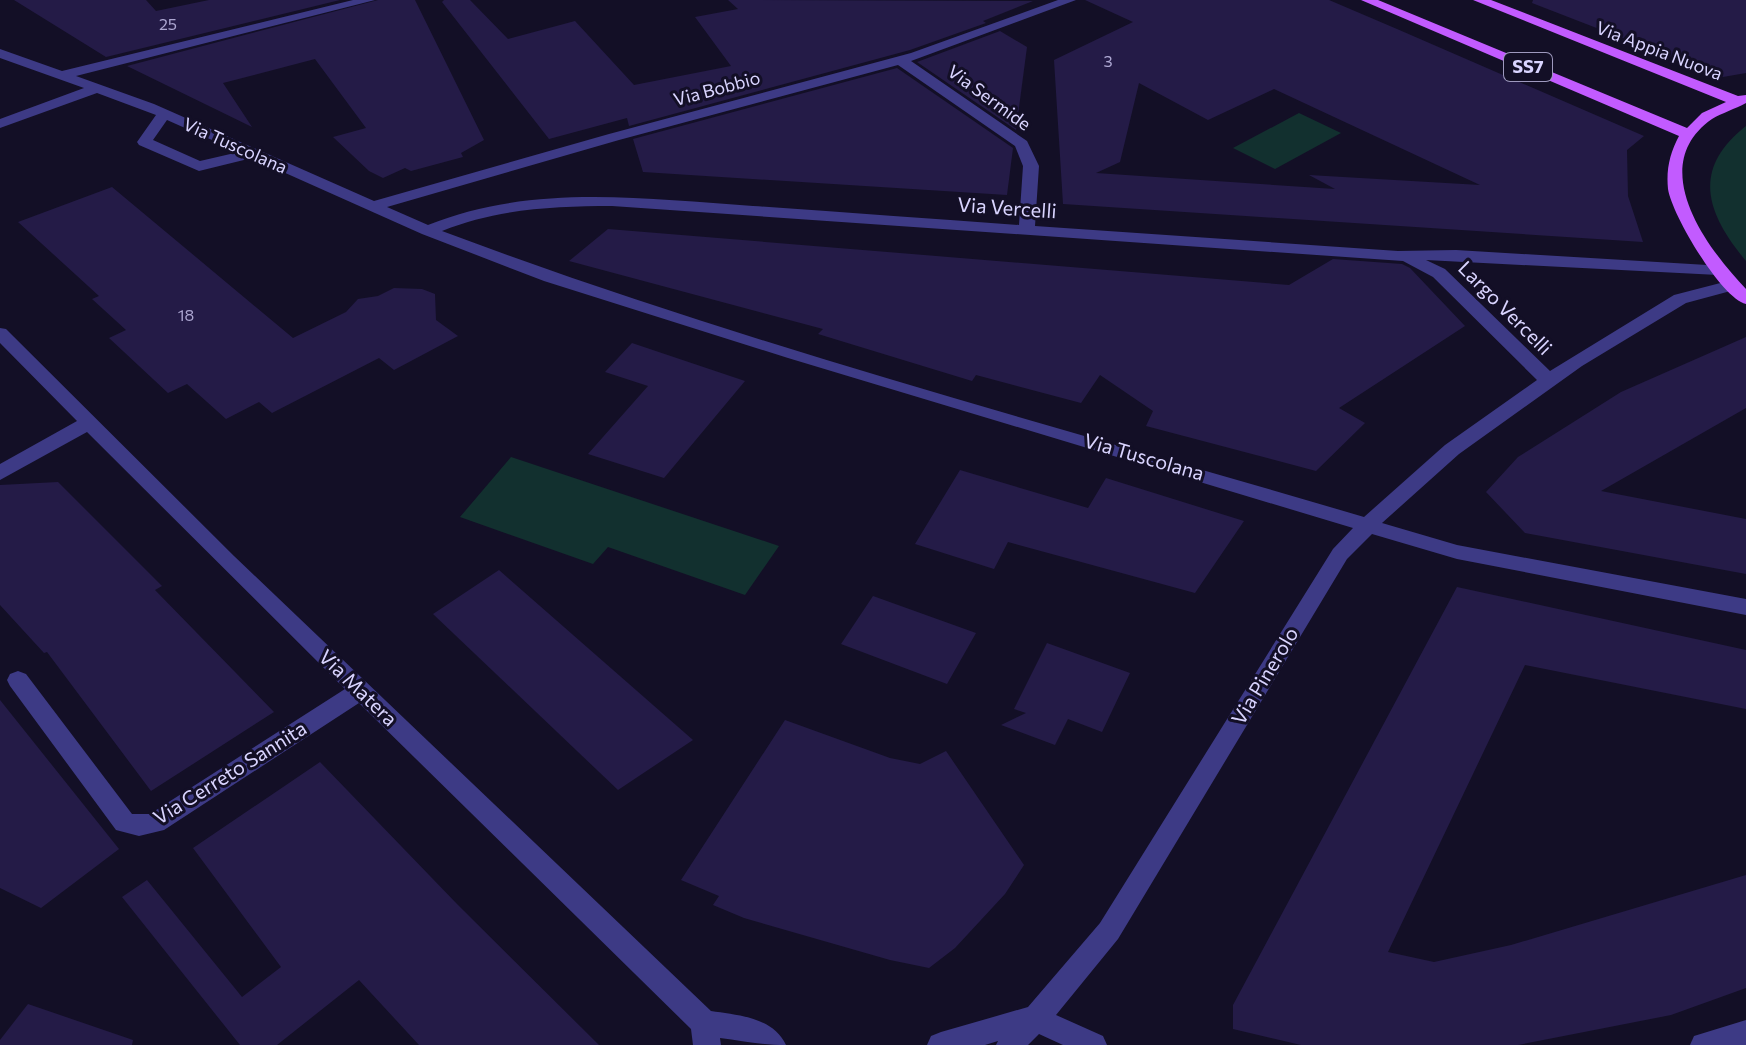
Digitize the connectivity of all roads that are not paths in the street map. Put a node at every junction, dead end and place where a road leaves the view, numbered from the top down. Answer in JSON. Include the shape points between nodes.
{"nodes":[{"id":1,"x":369,"y":0,"type":"edge"},
{"id":2,"x":1070,"y":0,"type":"edge"},
{"id":3,"x":1367,"y":0,"type":"edge"},
{"id":4,"x":1479,"y":0,"type":"edge"},
{"id":5,"x":0,"y":53,"type":"edge"},
{"id":6,"x":900,"y":60,"type":"junction"},
{"id":7,"x":19,"y":61,"type":"junction"},
{"id":8,"x":0,"y":68,"type":"edge"},
{"id":9,"x":59,"y":76,"type":"junction"},
{"id":10,"x":97,"y":88,"type":"junction"},
{"id":11,"x":1741,"y":100,"type":"edge"},
{"id":12,"x":164,"y":114,"type":"junction"},
{"id":13,"x":0,"y":124,"type":"edge"},
{"id":14,"x":1688,"y":134,"type":"junction"},
{"id":15,"x":251,"y":154,"type":"junction"},
{"id":16,"x":371,"y":207,"type":"junction"},
{"id":17,"x":428,"y":231,"type":"junction"},
{"id":18,"x":1027,"y":231,"type":"junction"},
{"id":19,"x":1398,"y":256,"type":"junction"},
{"id":20,"x":1718,"y":270,"type":"junction"},
{"id":21,"x":1732,"y":285,"type":"junction"},
{"id":22,"x":1746,"y":299,"type":"edge"},
{"id":23,"x":0,"y":333,"type":"edge"},
{"id":24,"x":1549,"y":381,"type":"junction"},
{"id":25,"x":88,"y":423,"type":"junction"},
{"id":26,"x":0,"y":473,"type":"edge"},
{"id":27,"x":1367,"y":524,"type":"junction"},
{"id":28,"x":1746,"y":607,"type":"edge"},
{"id":29,"x":18,"y":680,"type":"dead end"},
{"id":30,"x":361,"y":690,"type":"junction"},
{"id":31,"x":1033,"y":1018,"type":"junction"},
{"id":32,"x":1746,"y":1033,"type":"edge"},
{"id":33,"x":706,"y":1034,"type":"edge"},
{"id":34,"x":772,"y":1045,"type":"edge"},
{"id":35,"x":941,"y":1045,"type":"edge"},
{"id":36,"x":1010,"y":1045,"type":"edge"},
{"id":37,"x":1093,"y":1045,"type":"edge"},
{"id":38,"x":1704,"y":1045,"type":"edge"}],
"edges":[{"from":1,"to":9,"type":"street"},
{"from":2,"to":6,"type":"street","name":"Via Bobbio"},
{"from":3,"to":14,"type":"main road","number":"SS7"},
{"from":4,"to":11,"type":"main road","name":"Via Appia Nuova","number":"SS7"},
{"from":5,"to":7,"type":"street"},
{"from":6,"to":16,"type":"street","name":"Via Bobbio"},
{"from":6,"to":18,"type":"street","name":"Via Sermide","via":[[1022,144],[1031,166]]},
{"from":7,"to":8,"type":"street"},
{"from":7,"to":9,"type":"street","name":"Via Tuscolana"},
{"from":9,"to":10,"type":"street","name":"Via Tuscolana"},
{"from":10,"to":12,"type":"street","name":"Via Tuscolana"},
{"from":10,"to":13,"type":"street"},
{"from":11,"to":14,"type":"main road","via":[[1713,112]]},
{"from":12,"to":15,"type":"street","name":"Via Tuscolana"},
{"from":12,"to":15,"type":"street","via":[[144,142],[199,166]]},
{"from":14,"to":20,"type":"main road","via":[[1673,161],[1673,187],[1688,225]]},
{"from":15,"to":16,"type":"street","name":"Via Tuscolana"},
{"from":16,"to":17,"type":"street","name":"Via Tuscolana"},
{"from":17,"to":18,"type":"street","name":"Via Vercelli","via":[[516,207],[612,201]]},
{"from":17,"to":27,"type":"street","name":"Via Tuscolana","via":[[550,277],[794,354]]},
{"from":18,"to":19,"type":"street","name":"Via Vercelli"},
{"from":19,"to":20,"type":"street","name":"Largo Vercelli"},
{"from":19,"to":24,"type":"street","name":"Largo Vercelli","via":[[1434,269]]},
{"from":20,"to":21,"type":"main road"},
{"from":21,"to":22,"type":"main road"},
{"from":21,"to":24,"type":"street","name":"Largo Vercelli","via":[[1672,303]]},
{"from":23,"to":25,"type":"street","name":"Via Matera"},
{"from":24,"to":27,"type":"street","name":"Via Pinerolo","via":[[1464,438]]},
{"from":25,"to":26,"type":"street"},
{"from":25,"to":30,"type":"street","name":"Via Matera"},
{"from":27,"to":28,"type":"street","name":"Via Tuscolana","via":[[1479,558]]},
{"from":27,"to":31,"type":"street","name":"Via Pinerolo","via":[[1340,554],[1109,931]]},
{"from":29,"to":30,"type":"street","name":"Via Cerreto Sannita","via":[[125,823],[139,826],[155,823]]},
{"from":30,"to":33,"type":"street","name":"Via Matera"},
{"from":31,"to":35,"type":"street"},
{"from":31,"to":36,"type":"street","name":"Via Pinerolo"},
{"from":31,"to":37,"type":"street"},
{"from":32,"to":38,"type":"street"},
{"from":33,"to":34,"type":"street","via":[[748,1029]]}]}
